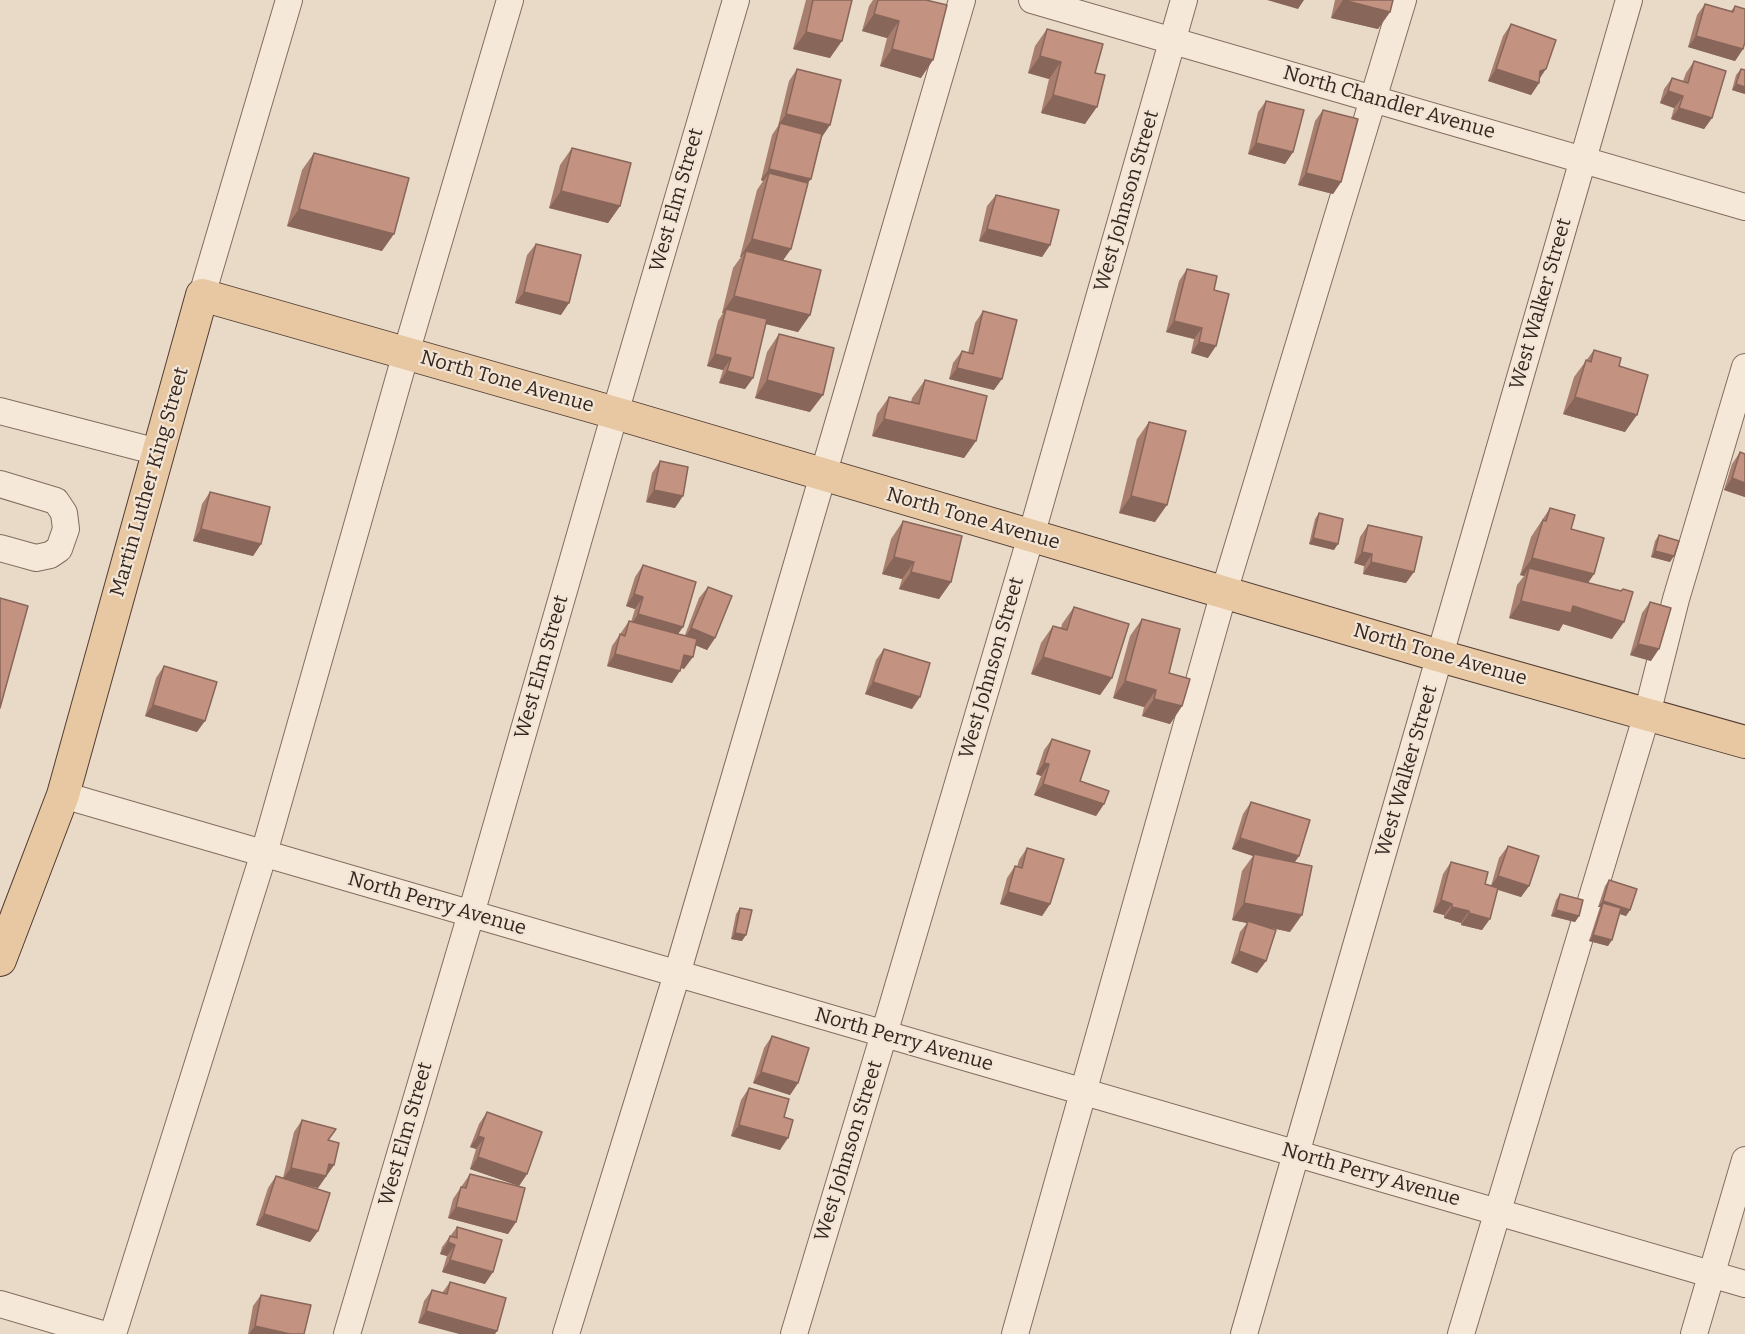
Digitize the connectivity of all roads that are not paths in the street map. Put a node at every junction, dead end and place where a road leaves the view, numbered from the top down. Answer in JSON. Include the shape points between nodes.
{"nodes":[{"id":1,"x":289,"y":0,"type":"edge"},
{"id":2,"x":510,"y":0,"type":"edge"},
{"id":3,"x":736,"y":0,"type":"edge"},
{"id":4,"x":962,"y":0,"type":"edge"},
{"id":5,"x":1032,"y":0,"type":"edge"},
{"id":6,"x":1184,"y":0,"type":"edge"},
{"id":7,"x":1403,"y":0,"type":"edge"},
{"id":8,"x":1629,"y":0,"type":"edge"},
{"id":9,"x":1173,"y":41,"type":"junction"},
{"id":10,"x":1374,"y":99,"type":"junction"},
{"id":11,"x":1582,"y":159,"type":"junction"},
{"id":12,"x":1745,"y":207,"type":"edge"},
{"id":13,"x":202,"y":295,"type":"junction"},
{"id":14,"x":406,"y":353,"type":"junction"},
{"id":15,"x":1745,"y":367,"type":"edge"},
{"id":16,"x":0,"y":411,"type":"edge"},
{"id":17,"x":615,"y":413,"type":"junction"},
{"id":18,"x":158,"y":452,"type":"junction"},
{"id":19,"x":822,"y":474,"type":"junction"},
{"id":20,"x":0,"y":484,"type":"edge"},
{"id":21,"x":1031,"y":536,"type":"junction"},
{"id":22,"x":0,"y":548,"type":"edge"},
{"id":23,"x":1224,"y":592,"type":"junction"},
{"id":24,"x":1440,"y":656,"type":"junction"},
{"id":25,"x":1647,"y":714,"type":"junction"},
{"id":26,"x":1745,"y":742,"type":"edge"},
{"id":27,"x":63,"y":795,"type":"junction"},
{"id":28,"x":264,"y":853,"type":"junction"},
{"id":29,"x":471,"y":914,"type":"junction"},
{"id":30,"x":0,"y":960,"type":"edge"},
{"id":31,"x":677,"y":974,"type":"junction"},
{"id":32,"x":884,"y":1034,"type":"junction"},
{"id":33,"x":1084,"y":1091,"type":"junction"},
{"id":34,"x":1297,"y":1154,"type":"junction"},
{"id":35,"x":1745,"y":1160,"type":"edge"},
{"id":36,"x":1498,"y":1213,"type":"junction"},
{"id":37,"x":1712,"y":1274,"type":"junction"},
{"id":38,"x":1745,"y":1284,"type":"edge"},
{"id":39,"x":0,"y":1304,"type":"edge"},
{"id":40,"x":102,"y":1334,"type":"edge"},
{"id":41,"x":114,"y":1334,"type":"edge"},
{"id":42,"x":347,"y":1334,"type":"edge"},
{"id":43,"x":566,"y":1334,"type":"edge"},
{"id":44,"x":794,"y":1334,"type":"edge"},
{"id":45,"x":1016,"y":1334,"type":"edge"},
{"id":46,"x":1244,"y":1334,"type":"edge"},
{"id":47,"x":1461,"y":1334,"type":"edge"},
{"id":48,"x":1694,"y":1334,"type":"edge"}],
"edges":[{"from":1,"to":13,"type":"street","name":"Martin Luther King Street"},
{"from":2,"to":14,"type":"street"},
{"from":3,"to":17,"type":"street","name":"West Elm Street"},
{"from":4,"to":19,"type":"street"},
{"from":5,"to":9,"type":"street","name":"North Chandler Avenue"},
{"from":6,"to":9,"type":"street","name":"West Johnson Street"},
{"from":7,"to":10,"type":"street"},
{"from":8,"to":11,"type":"street","name":"West Walker Street"},
{"from":9,"to":10,"type":"street","name":"North Chandler Avenue"},
{"from":9,"to":21,"type":"street","name":"West Johnson Street"},
{"from":10,"to":11,"type":"street","name":"North Chandler Avenue"},
{"from":10,"to":23,"type":"street"},
{"from":11,"to":12,"type":"street","name":"North Chandler Avenue"},
{"from":11,"to":24,"type":"street","name":"West Walker Street"},
{"from":13,"to":14,"type":"main road","name":"North Tone Avenue"},
{"from":13,"to":18,"type":"main road","name":"Martin Luther King Street"},
{"from":14,"to":17,"type":"main road","name":"North Tone Avenue"},
{"from":14,"to":28,"type":"street"},
{"from":15,"to":25,"type":"street","via":[[1676,599]]},
{"from":16,"to":18,"type":"street"},
{"from":17,"to":19,"type":"main road","name":"North Tone Avenue"},
{"from":17,"to":29,"type":"street","name":"West Elm Street"},
{"from":18,"to":27,"type":"main road","name":"Martin Luther King Street"},
{"from":19,"to":21,"type":"main road","name":"North Tone Avenue"},
{"from":19,"to":31,"type":"street"},
{"from":20,"to":22,"type":"street","via":[[56,501],[64,513],[66,529],[59,549],[50,555],[36,558]]},
{"from":21,"to":23,"type":"main road","name":"North Tone Avenue"},
{"from":21,"to":32,"type":"street","name":"West Johnson Street"},
{"from":23,"to":24,"type":"main road","name":"North Tone Avenue"},
{"from":23,"to":33,"type":"street"},
{"from":24,"to":25,"type":"main road","name":"North Tone Avenue"},
{"from":24,"to":34,"type":"street","name":"West Walker Street"},
{"from":25,"to":26,"type":"main road","name":"North Tone Avenue"},
{"from":25,"to":36,"type":"street"},
{"from":27,"to":28,"type":"street","name":"North Perry Avenue"},
{"from":27,"to":30,"type":"main road","name":"Martin Luther King Street"},
{"from":28,"to":29,"type":"street","name":"North Perry Avenue"},
{"from":28,"to":41,"type":"street"},
{"from":29,"to":31,"type":"street","name":"North Perry Avenue"},
{"from":29,"to":42,"type":"street","name":"West Elm Street"},
{"from":31,"to":32,"type":"street","name":"North Perry Avenue"},
{"from":31,"to":43,"type":"street"},
{"from":32,"to":33,"type":"street","name":"North Perry Avenue"},
{"from":32,"to":44,"type":"street","name":"West Johnson Street"},
{"from":33,"to":34,"type":"street","name":"North Perry Avenue"},
{"from":33,"to":45,"type":"street"},
{"from":34,"to":36,"type":"street","name":"North Perry Avenue"},
{"from":34,"to":46,"type":"street","name":"West Walker Street"},
{"from":35,"to":37,"type":"street"},
{"from":36,"to":37,"type":"street","name":"North Perry Avenue"},
{"from":36,"to":47,"type":"street"},
{"from":37,"to":38,"type":"street","name":"North Perry Avenue"},
{"from":37,"to":48,"type":"street"},
{"from":39,"to":40,"type":"street"}]}
